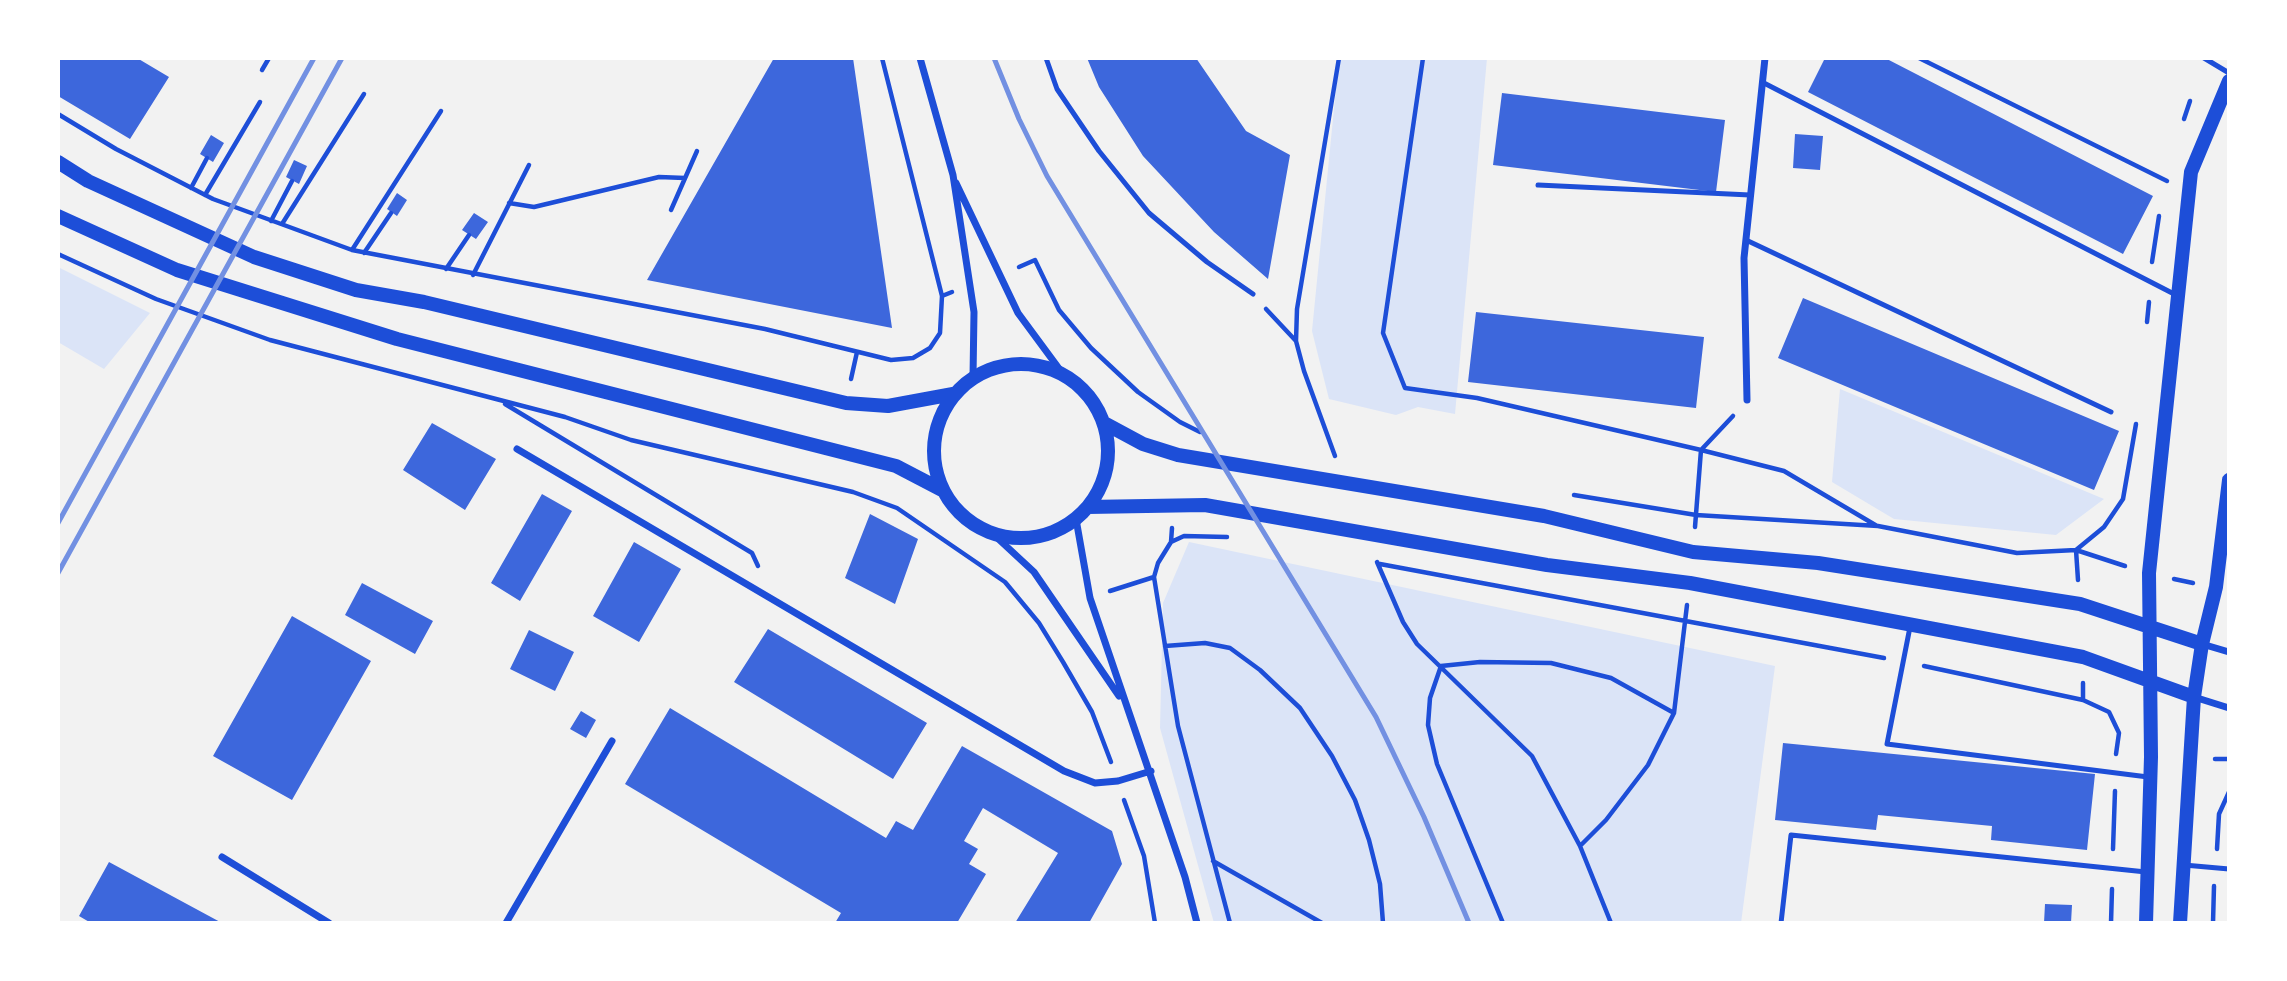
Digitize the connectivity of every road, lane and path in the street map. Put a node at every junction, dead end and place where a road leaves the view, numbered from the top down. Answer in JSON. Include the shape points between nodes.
{"nodes":[{"id":1,"x":269,"y":58,"type":"edge"},
{"id":2,"x":882,"y":58,"type":"edge"},
{"id":3,"x":920,"y":58,"type":"edge"},
{"id":4,"x":1046,"y":58,"type":"edge"},
{"id":5,"x":1339,"y":58,"type":"edge"},
{"id":6,"x":1423,"y":58,"type":"edge"},
{"id":7,"x":1765,"y":58,"type":"edge"},
{"id":8,"x":1919,"y":58,"type":"edge"},
{"id":9,"x":2204,"y":58,"type":"edge"},
{"id":10,"x":2212,"y":63,"type":"junction"},
{"id":11,"x":262,"y":70,"type":"dead end"},
{"id":12,"x":2229,"y":74,"type":"edge"},
{"id":13,"x":2229,"y":81,"type":"edge"},
{"id":14,"x":1762,"y":82,"type":"junction"},
{"id":15,"x":364,"y":94,"type":"dead end"},
{"id":16,"x":260,"y":102,"type":"dead end"},
{"id":17,"x":441,"y":111,"type":"dead end"},
{"id":18,"x":58,"y":114,"type":"edge"},
{"id":19,"x":2183,"y":121,"type":"dead end"},
{"id":20,"x":697,"y":150,"type":"dead end"},
{"id":21,"x":207,"y":158,"type":"dead end"},
{"id":22,"x":58,"y":162,"type":"edge"},
{"id":23,"x":529,"y":165,"type":"dead end"},
{"id":24,"x":2171,"y":169,"type":"dead end"},
{"id":25,"x":953,"y":175,"type":"junction"},
{"id":26,"x":685,"y":178,"type":"junction"},
{"id":27,"x":292,"y":181,"type":"dead end"},
{"id":28,"x":2167,"y":182,"type":"junction"},
{"id":29,"x":1538,"y":185,"type":"dead end"},
{"id":30,"x":191,"y":188,"type":"junction"},
{"id":31,"x":2164,"y":194,"type":"dead end"},
{"id":32,"x":205,"y":195,"type":"junction"},
{"id":33,"x":1750,"y":195,"type":"junction"},
{"id":34,"x":509,"y":203,"type":"junction"},
{"id":35,"x":2161,"y":206,"type":"dead end"},
{"id":36,"x":671,"y":210,"type":"dead end"},
{"id":37,"x":391,"y":213,"type":"dead end"},
{"id":38,"x":58,"y":216,"type":"edge"},
{"id":39,"x":271,"y":221,"type":"junction"},
{"id":40,"x":282,"y":224,"type":"junction"},
{"id":41,"x":469,"y":235,"type":"dead end"},
{"id":42,"x":1746,"y":240,"type":"junction"},
{"id":43,"x":352,"y":250,"type":"junction"},
{"id":44,"x":364,"y":253,"type":"junction"},
{"id":45,"x":58,"y":254,"type":"edge"},
{"id":46,"x":446,"y":269,"type":"junction"},
{"id":47,"x":473,"y":275,"type":"junction"},
{"id":48,"x":999,"y":276,"type":"junction"},
{"id":49,"x":2150,"y":284,"type":"junction"},
{"id":50,"x":970,"y":285,"type":"junction"},
{"id":51,"x":1253,"y":294,"type":"joint"},
{"id":52,"x":942,"y":296,"type":"junction"},
{"id":53,"x":2180,"y":297,"type":"junction"},
{"id":54,"x":2146,"y":336,"type":"dead end"},
{"id":55,"x":1296,"y":341,"type":"junction"},
{"id":56,"x":1063,"y":374,"type":"junction"},
{"id":57,"x":973,"y":377,"type":"junction"},
{"id":58,"x":953,"y":394,"type":"junction"},
{"id":59,"x":498,"y":400,"type":"junction"},
{"id":60,"x":1747,"y":400,"type":"joint"},
{"id":61,"x":2111,"y":412,"type":"dead end"},
{"id":62,"x":2138,"y":414,"type":"dead end"},
{"id":63,"x":1321,"y":421,"type":"dead end"},
{"id":64,"x":1180,"y":422,"type":"dead end"},
{"id":65,"x":1104,"y":423,"type":"junction"},
{"id":66,"x":517,"y":449,"type":"dead end"},
{"id":67,"x":1701,"y":450,"type":"junction"},
{"id":68,"x":2229,"y":480,"type":"edge"},
{"id":69,"x":942,"y":490,"type":"junction"},
{"id":70,"x":1571,"y":494,"type":"dead end"},
{"id":71,"x":1088,"y":507,"type":"junction"},
{"id":72,"x":1696,"y":515,"type":"junction"},
{"id":73,"x":1076,"y":519,"type":"junction"},
{"id":74,"x":1878,"y":526,"type":"junction"},
{"id":75,"x":992,"y":533,"type":"junction"},
{"id":76,"x":1232,"y":537,"type":"dead end"},
{"id":77,"x":1171,"y":541,"type":"dead end"},
{"id":78,"x":1374,"y":563,"type":"dead end"},
{"id":79,"x":1154,"y":577,"type":"dead end"},
{"id":80,"x":1690,"y":583,"type":"junction"},
{"id":81,"x":1390,"y":596,"type":"dead end"},
{"id":82,"x":774,"y":601,"type":"junction"},
{"id":83,"x":1685,"y":622,"type":"junction"},
{"id":84,"x":1911,"y":623,"type":"junction"},
{"id":85,"x":2150,"y":626,"type":"junction"},
{"id":86,"x":2202,"y":644,"type":"junction"},
{"id":87,"x":1165,"y":646,"type":"junction"},
{"id":88,"x":2229,"y":652,"type":"edge"},
{"id":89,"x":1441,"y":666,"type":"junction"},
{"id":90,"x":2149,"y":682,"type":"junction"},
{"id":91,"x":2194,"y":697,"type":"junction"},
{"id":92,"x":2083,"y":700,"type":"dead end"},
{"id":93,"x":1124,"y":702,"type":"junction"},
{"id":94,"x":2229,"y":708,"type":"edge"},
{"id":95,"x":1674,"y":713,"type":"junction"},
{"id":96,"x":612,"y":741,"type":"dead end"},
{"id":97,"x":1151,"y":771,"type":"junction"},
{"id":98,"x":2116,"y":773,"type":"junction"},
{"id":99,"x":2151,"y":778,"type":"junction"},
{"id":100,"x":1118,"y":781,"type":"junction"},
{"id":101,"x":1580,"y":846,"type":"junction"},
{"id":102,"x":222,"y":858,"type":"dead end"},
{"id":103,"x":1212,"y":860,"type":"junction"},
{"id":104,"x":2183,"y":865,"type":"junction"},
{"id":105,"x":2112,"y":868,"type":"junction"},
{"id":106,"x":2229,"y":869,"type":"edge"},
{"id":107,"x":2148,"y":873,"type":"junction"},
{"id":108,"x":329,"y":923,"type":"edge"},
{"id":109,"x":506,"y":923,"type":"edge"},
{"id":110,"x":1155,"y":923,"type":"edge"},
{"id":111,"x":1197,"y":923,"type":"edge"},
{"id":112,"x":1230,"y":923,"type":"edge"},
{"id":113,"x":1322,"y":923,"type":"edge"},
{"id":114,"x":1383,"y":923,"type":"edge"},
{"id":115,"x":1503,"y":923,"type":"edge"},
{"id":116,"x":1611,"y":923,"type":"edge"},
{"id":117,"x":1782,"y":923,"type":"edge"},
{"id":118,"x":2111,"y":923,"type":"edge"},
{"id":119,"x":2146,"y":923,"type":"edge"},
{"id":120,"x":2180,"y":923,"type":"edge"}],
"edges":[{"from":1,"to":11,"type":"path"},
{"from":2,"to":52,"type":"path"},
{"from":3,"to":25,"type":"street"},
{"from":4,"to":51,"type":"lane","via":[[1064,99],[1150,213]]},
{"from":5,"to":55,"type":"path","via":[[1297,309]]},
{"from":6,"to":67,"type":"path","via":[[1383,333],[1405,387],[1477,398]]},
{"from":7,"to":14,"type":"street"},
{"from":8,"to":28,"type":"path"},
{"from":9,"to":10,"type":"lane"},
{"from":10,"to":12,"type":"lane"},
{"from":10,"to":19,"type":"path"},
{"from":13,"to":53,"type":"main road","via":[[2192,172]]},
{"from":14,"to":33,"type":"street"},
{"from":14,"to":49,"type":"lane"},
{"from":15,"to":40,"type":"path"},
{"from":16,"to":32,"type":"path"},
{"from":17,"to":43,"type":"path"},
{"from":18,"to":30,"type":"path"},
{"from":20,"to":26,"type":"path"},
{"from":21,"to":30,"type":"path"},
{"from":22,"to":58,"type":"main road","via":[[88,181],[254,257],[356,290],[846,402],[888,406]]},
{"from":23,"to":34,"type":"path"},
{"from":24,"to":28,"type":"path"},
{"from":25,"to":48,"type":"street"},
{"from":25,"to":50,"type":"street"},
{"from":26,"to":34,"type":"path","via":[[659,177],[534,206]]},
{"from":26,"to":36,"type":"path"},
{"from":27,"to":39,"type":"path"},
{"from":28,"to":31,"type":"path"},
{"from":29,"to":33,"type":"lane"},
{"from":30,"to":32,"type":"path"},
{"from":32,"to":39,"type":"path"},
{"from":33,"to":42,"type":"street"},
{"from":34,"to":47,"type":"path"},
{"from":35,"to":49,"type":"path"},
{"from":37,"to":44,"type":"path"},
{"from":38,"to":69,"type":"main road","via":[[177,270],[397,339],[896,466]]},
{"from":39,"to":40,"type":"path"},
{"from":40,"to":43,"type":"path"},
{"from":41,"to":46,"type":"path"},
{"from":42,"to":60,"type":"street"},
{"from":42,"to":61,"type":"lane"},
{"from":43,"to":44,"type":"path"},
{"from":44,"to":46,"type":"path"},
{"from":45,"to":59,"type":"path","via":[[156,299],[270,340]]},
{"from":46,"to":47,"type":"path"},
{"from":47,"to":52,"type":"path","via":[[752,326],[891,360],[913,358],[929,348],[940,333]]},
{"from":48,"to":56,"type":"street","via":[[1034,337]]},
{"from":48,"to":64,"type":"path","via":[[1035,260],[1059,310],[1091,348]]},
{"from":49,"to":53,"type":"lane"},
{"from":49,"to":54,"type":"path"},
{"from":50,"to":52,"type":"path"},
{"from":50,"to":57,"type":"street"},
{"from":51,"to":55,"type":"path"},
{"from":53,"to":85,"type":"main road","via":[[2149,573]]},
{"from":55,"to":63,"type":"path"},
{"from":56,"to":57,"type":"main road","via":[[1018,363]]},
{"from":56,"to":65,"type":"main road","via":[[1088,395]]},
{"from":57,"to":58,"type":"main road"},
{"from":58,"to":69,"type":"main road","via":[[935,433],[935,467]]},
{"from":59,"to":82,"type":"path","via":[[752,553]]},
{"from":59,"to":100,"type":"path","via":[[631,440],[853,492],[897,508],[1005,582],[1039,623],[1092,712]]},
{"from":60,"to":67,"type":"path"},
{"from":62,"to":74,"type":"path","via":[[2123,499],[2104,527],[2076,550],[2017,553]]},
{"from":65,"to":71,"type":"main road","via":[[1107,467]]},
{"from":65,"to":85,"type":"main road","via":[[1143,444],[1178,455],[1544,516],[1693,552],[1818,564],[2080,604]]},
{"from":66,"to":82,"type":"street"},
{"from":67,"to":72,"type":"path"},
{"from":67,"to":74,"type":"path","via":[[1784,471]]},
{"from":68,"to":86,"type":"main road","via":[[2216,587]]},
{"from":69,"to":75,"type":"main road","via":[[967,520]]},
{"from":70,"to":72,"type":"path"},
{"from":71,"to":73,"type":"main road"},
{"from":71,"to":80,"type":"main road","via":[[1205,505],[1547,565]]},
{"from":72,"to":74,"type":"path"},
{"from":73,"to":75,"type":"main road","via":[[1044,536],[1010,538]]},
{"from":73,"to":93,"type":"street","via":[[1090,598]]},
{"from":75,"to":93,"type":"street","via":[[1034,572]]},
{"from":76,"to":77,"type":"path","via":[[1184,536]]},
{"from":78,"to":83,"type":"path"},
{"from":79,"to":87,"type":"path"},
{"from":80,"to":83,"type":"path"},
{"from":80,"to":84,"type":"main road"},
{"from":81,"to":89,"type":"path","via":[[1417,644]]},
{"from":82,"to":100,"type":"street","via":[[1064,771],[1095,783]]},
{"from":83,"to":95,"type":"path"},
{"from":84,"to":90,"type":"main road","via":[[2083,657]]},
{"from":84,"to":98,"type":"lane","via":[[1887,744]]},
{"from":85,"to":86,"type":"main road"},
{"from":85,"to":90,"type":"main road"},
{"from":86,"to":88,"type":"street"},
{"from":86,"to":91,"type":"main road"},
{"from":87,"to":103,"type":"path","via":[[1178,726]]},
{"from":87,"to":114,"type":"path","via":[[1205,643],[1230,648],[1300,708],[1355,800],[1377,873]]},
{"from":89,"to":95,"type":"path","via":[[1550,663],[1611,678]]},
{"from":89,"to":101,"type":"path","via":[[1532,756]]},
{"from":89,"to":115,"type":"path","via":[[1430,698],[1428,724],[1437,764]]},
{"from":90,"to":91,"type":"main road"},
{"from":90,"to":99,"type":"main road"},
{"from":91,"to":94,"type":"street"},
{"from":91,"to":104,"type":"main road"},
{"from":92,"to":98,"type":"path","via":[[2109,712],[2119,733]]},
{"from":93,"to":97,"type":"street"},
{"from":95,"to":101,"type":"path","via":[[1648,765]]},
{"from":96,"to":109,"type":"street"},
{"from":97,"to":100,"type":"street"},
{"from":97,"to":111,"type":"street"},
{"from":98,"to":99,"type":"lane"},
{"from":98,"to":105,"type":"path"},
{"from":99,"to":107,"type":"main road"},
{"from":100,"to":110,"type":"path","via":[[1144,856]]},
{"from":101,"to":116,"type":"path"},
{"from":102,"to":108,"type":"street"},
{"from":103,"to":112,"type":"path"},
{"from":103,"to":113,"type":"path"},
{"from":104,"to":106,"type":"lane"},
{"from":104,"to":120,"type":"main road"},
{"from":105,"to":107,"type":"lane"},
{"from":105,"to":117,"type":"lane","via":[[1791,835]]},
{"from":105,"to":118,"type":"path"},
{"from":107,"to":119,"type":"main road"}]}
